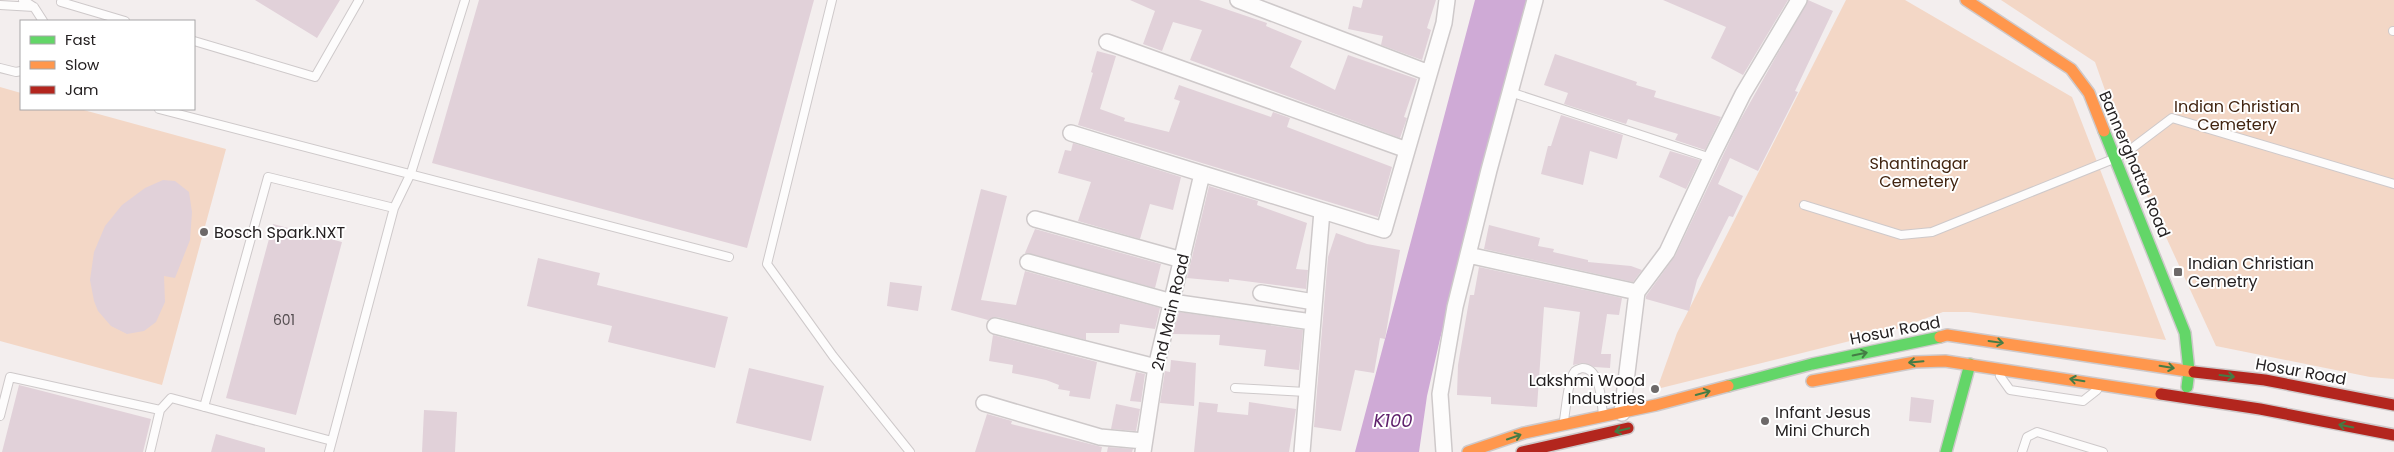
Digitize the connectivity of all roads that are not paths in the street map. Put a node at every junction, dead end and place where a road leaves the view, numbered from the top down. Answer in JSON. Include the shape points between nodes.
{"nodes":[{"id":1,"x":23,"y":0,"type":"edge"},
{"id":2,"x":359,"y":0,"type":"edge"},
{"id":3,"x":465,"y":0,"type":"edge"},
{"id":4,"x":832,"y":0,"type":"edge"},
{"id":5,"x":1238,"y":0,"type":"edge"},
{"id":6,"x":1447,"y":0,"type":"edge"},
{"id":7,"x":1535,"y":0,"type":"edge"},
{"id":8,"x":1799,"y":0,"type":"edge"},
{"id":9,"x":1966,"y":0,"type":"edge"},
{"id":10,"x":61,"y":2,"type":"dead end"},
{"id":11,"x":0,"y":4,"type":"edge"},
{"id":12,"x":34,"y":7,"type":"junction"},
{"id":13,"x":42,"y":20,"type":"edge"},
{"id":14,"x":122,"y":20,"type":"edge"},
{"id":15,"x":195,"y":42,"type":"edge"},
{"id":16,"x":1107,"y":42,"type":"dead end"},
{"id":17,"x":0,"y":68,"type":"edge"},
{"id":18,"x":18,"y":71,"type":"edge"},
{"id":19,"x":1428,"y":73,"type":"junction"},
{"id":20,"x":1510,"y":92,"type":"junction"},
{"id":21,"x":163,"y":110,"type":"edge"},
{"id":22,"x":1071,"y":133,"type":"dead end"},
{"id":23,"x":1408,"y":150,"type":"junction"},
{"id":24,"x":1710,"y":158,"type":"junction"},
{"id":25,"x":2116,"y":158,"type":"junction"},
{"id":26,"x":411,"y":173,"type":"junction"},
{"id":27,"x":1202,"y":174,"type":"junction"},
{"id":28,"x":2394,"y":184,"type":"edge"},
{"id":29,"x":1804,"y":205,"type":"dead end"},
{"id":30,"x":394,"y":208,"type":"junction"},
{"id":31,"x":1322,"y":211,"type":"junction"},
{"id":32,"x":1035,"y":219,"type":"dead end"},
{"id":33,"x":1468,"y":255,"type":"junction"},
{"id":34,"x":728,"y":257,"type":"dead end"},
{"id":35,"x":1182,"y":260,"type":"junction"},
{"id":36,"x":1028,"y":262,"type":"dead end"},
{"id":37,"x":1636,"y":292,"type":"junction"},
{"id":38,"x":1261,"y":293,"type":"dead end"},
{"id":39,"x":1172,"y":302,"type":"junction"},
{"id":40,"x":1314,"y":302,"type":"junction"},
{"id":41,"x":1312,"y":322,"type":"junction"},
{"id":42,"x":995,"y":326,"type":"dead end"},
{"id":43,"x":1970,"y":364,"type":"junction"},
{"id":44,"x":1994,"y":367,"type":"junction"},
{"id":45,"x":1156,"y":368,"type":"junction"},
{"id":46,"x":2189,"y":371,"type":"junction"},
{"id":47,"x":1805,"y":383,"type":"dead end"},
{"id":48,"x":2104,"y":384,"type":"junction"},
{"id":49,"x":1235,"y":388,"type":"dead end"},
{"id":50,"x":1306,"y":392,"type":"junction"},
{"id":51,"x":2186,"y":397,"type":"junction"},
{"id":52,"x":984,"y":403,"type":"dead end"},
{"id":53,"x":2394,"y":405,"type":"edge"},
{"id":54,"x":204,"y":407,"type":"junction"},
{"id":55,"x":160,"y":410,"type":"junction"},
{"id":56,"x":1622,"y":413,"type":"junction"},
{"id":57,"x":0,"y":416,"type":"edge"},
{"id":58,"x":1604,"y":417,"type":"junction"},
{"id":59,"x":1563,"y":425,"type":"junction"},
{"id":60,"x":1639,"y":426,"type":"dead end"},
{"id":61,"x":2394,"y":435,"type":"edge"},
{"id":62,"x":332,"y":441,"type":"junction"},
{"id":63,"x":1590,"y":445,"type":"edge"},
{"id":64,"x":1144,"y":447,"type":"edge"},
{"id":65,"x":2092,"y":450,"type":"edge"},
{"id":66,"x":150,"y":452,"type":"edge"},
{"id":67,"x":329,"y":452,"type":"edge"},
{"id":68,"x":910,"y":452,"type":"edge"},
{"id":69,"x":1302,"y":452,"type":"edge"},
{"id":70,"x":1444,"y":452,"type":"edge"},
{"id":71,"x":1468,"y":452,"type":"edge"},
{"id":72,"x":1522,"y":452,"type":"edge"},
{"id":73,"x":1946,"y":452,"type":"edge"},
{"id":74,"x":2022,"y":452,"type":"edge"},
{"id":75,"x":2103,"y":452,"type":"edge"}],
"edges":[{"from":1,"to":12,"type":"lane"},
{"from":2,"to":15,"type":"lane","via":[[315,77]]},
{"from":3,"to":26,"type":"lane"},
{"from":4,"to":68,"type":"lane","via":[[768,264],[833,356]]},
{"from":5,"to":19,"type":"street"},
{"from":6,"to":19,"type":"street","via":[[1444,23]]},
{"from":7,"to":20,"type":"street"},
{"from":8,"to":24,"type":"street"},
{"from":9,"to":25,"type":"main road","name":"Bannerghatta Road","via":[[2071,69],[2089,93]]},
{"from":10,"to":14,"type":"lane"},
{"from":11,"to":12,"type":"lane"},
{"from":12,"to":13,"type":"lane"},
{"from":16,"to":23,"type":"street"},
{"from":17,"to":18,"type":"lane"},
{"from":19,"to":23,"type":"street"},
{"from":20,"to":24,"type":"lane"},
{"from":20,"to":33,"type":"street"},
{"from":21,"to":26,"type":"lane"},
{"from":22,"to":27,"type":"street"},
{"from":23,"to":31,"type":"street","via":[[1384,230]]},
{"from":24,"to":37,"type":"street","via":[[1668,252]]},
{"from":25,"to":28,"type":"lane","via":[[2172,118]]},
{"from":25,"to":29,"type":"lane","via":[[1932,232],[1901,235]]},
{"from":25,"to":46,"type":"main road","name":"Bannerghatta Road","via":[[2185,332]]},
{"from":26,"to":30,"type":"lane"},
{"from":26,"to":34,"type":"lane"},
{"from":27,"to":31,"type":"street"},
{"from":27,"to":35,"type":"street","name":"2nd Main Road"},
{"from":30,"to":54,"type":"lane","via":[[268,177]]},
{"from":30,"to":62,"type":"lane"},
{"from":31,"to":40,"type":"street"},
{"from":32,"to":35,"type":"street"},
{"from":33,"to":37,"type":"street"},
{"from":33,"to":70,"type":"street","via":[[1440,394]]},
{"from":35,"to":39,"type":"street","name":"2nd Main Road"},
{"from":36,"to":39,"type":"street"},
{"from":37,"to":56,"type":"street"},
{"from":38,"to":40,"type":"street"},
{"from":39,"to":41,"type":"street"},
{"from":39,"to":45,"type":"street","name":"2nd Main Road"},
{"from":40,"to":41,"type":"street"},
{"from":41,"to":50,"type":"street"},
{"from":42,"to":45,"type":"street"},
{"from":43,"to":44,"type":"main road"},
{"from":43,"to":47,"type":"main road","one_way":true,"via":[[1915,362]]},
{"from":43,"to":73,"type":"main road"},
{"from":48,"to":44,"type":"main road","one_way":true},
{"from":44,"to":48,"type":"lane","via":[[2010,390],[2048,396],[2082,401]]},
{"from":45,"to":64,"type":"street","name":"2nd Main Road"},
{"from":46,"to":51,"type":"main road","name":"Bannerghatta Road"},
{"from":46,"to":53,"type":"main road","name":"Hosur Road","one_way":true,"via":[[2264,380]]},
{"from":56,"to":46,"type":"main road","name":"Hosur Road","one_way":true,"via":[[1812,364],[1948,335]]},
{"from":48,"to":51,"type":"main road"},
{"from":49,"to":50,"type":"lane"},
{"from":50,"to":69,"type":"street"},
{"from":61,"to":51,"type":"main road","one_way":true},
{"from":52,"to":64,"type":"street"},
{"from":54,"to":55,"type":"lane","via":[[171,398]]},
{"from":54,"to":62,"type":"lane"},
{"from":55,"to":57,"type":"lane","via":[[10,377]]},
{"from":55,"to":66,"type":"lane"},
{"from":56,"to":58,"type":"main road","name":"Hosur Road"},
{"from":58,"to":59,"type":"main road","name":"Hosur Road"},
{"from":58,"to":59,"type":"lane","via":[[1594,374],[1589,369],[1580,369],[1575,371],[1570,383]]},
{"from":71,"to":59,"type":"main road","name":"Hosur Road","one_way":true},
{"from":60,"to":63,"type":"main road","one_way":true},
{"from":62,"to":67,"type":"lane"},
{"from":63,"to":72,"type":"main road"},
{"from":65,"to":74,"type":"lane","via":[[2037,432],[2027,437]]},
{"from":65,"to":75,"type":"lane"}]}
